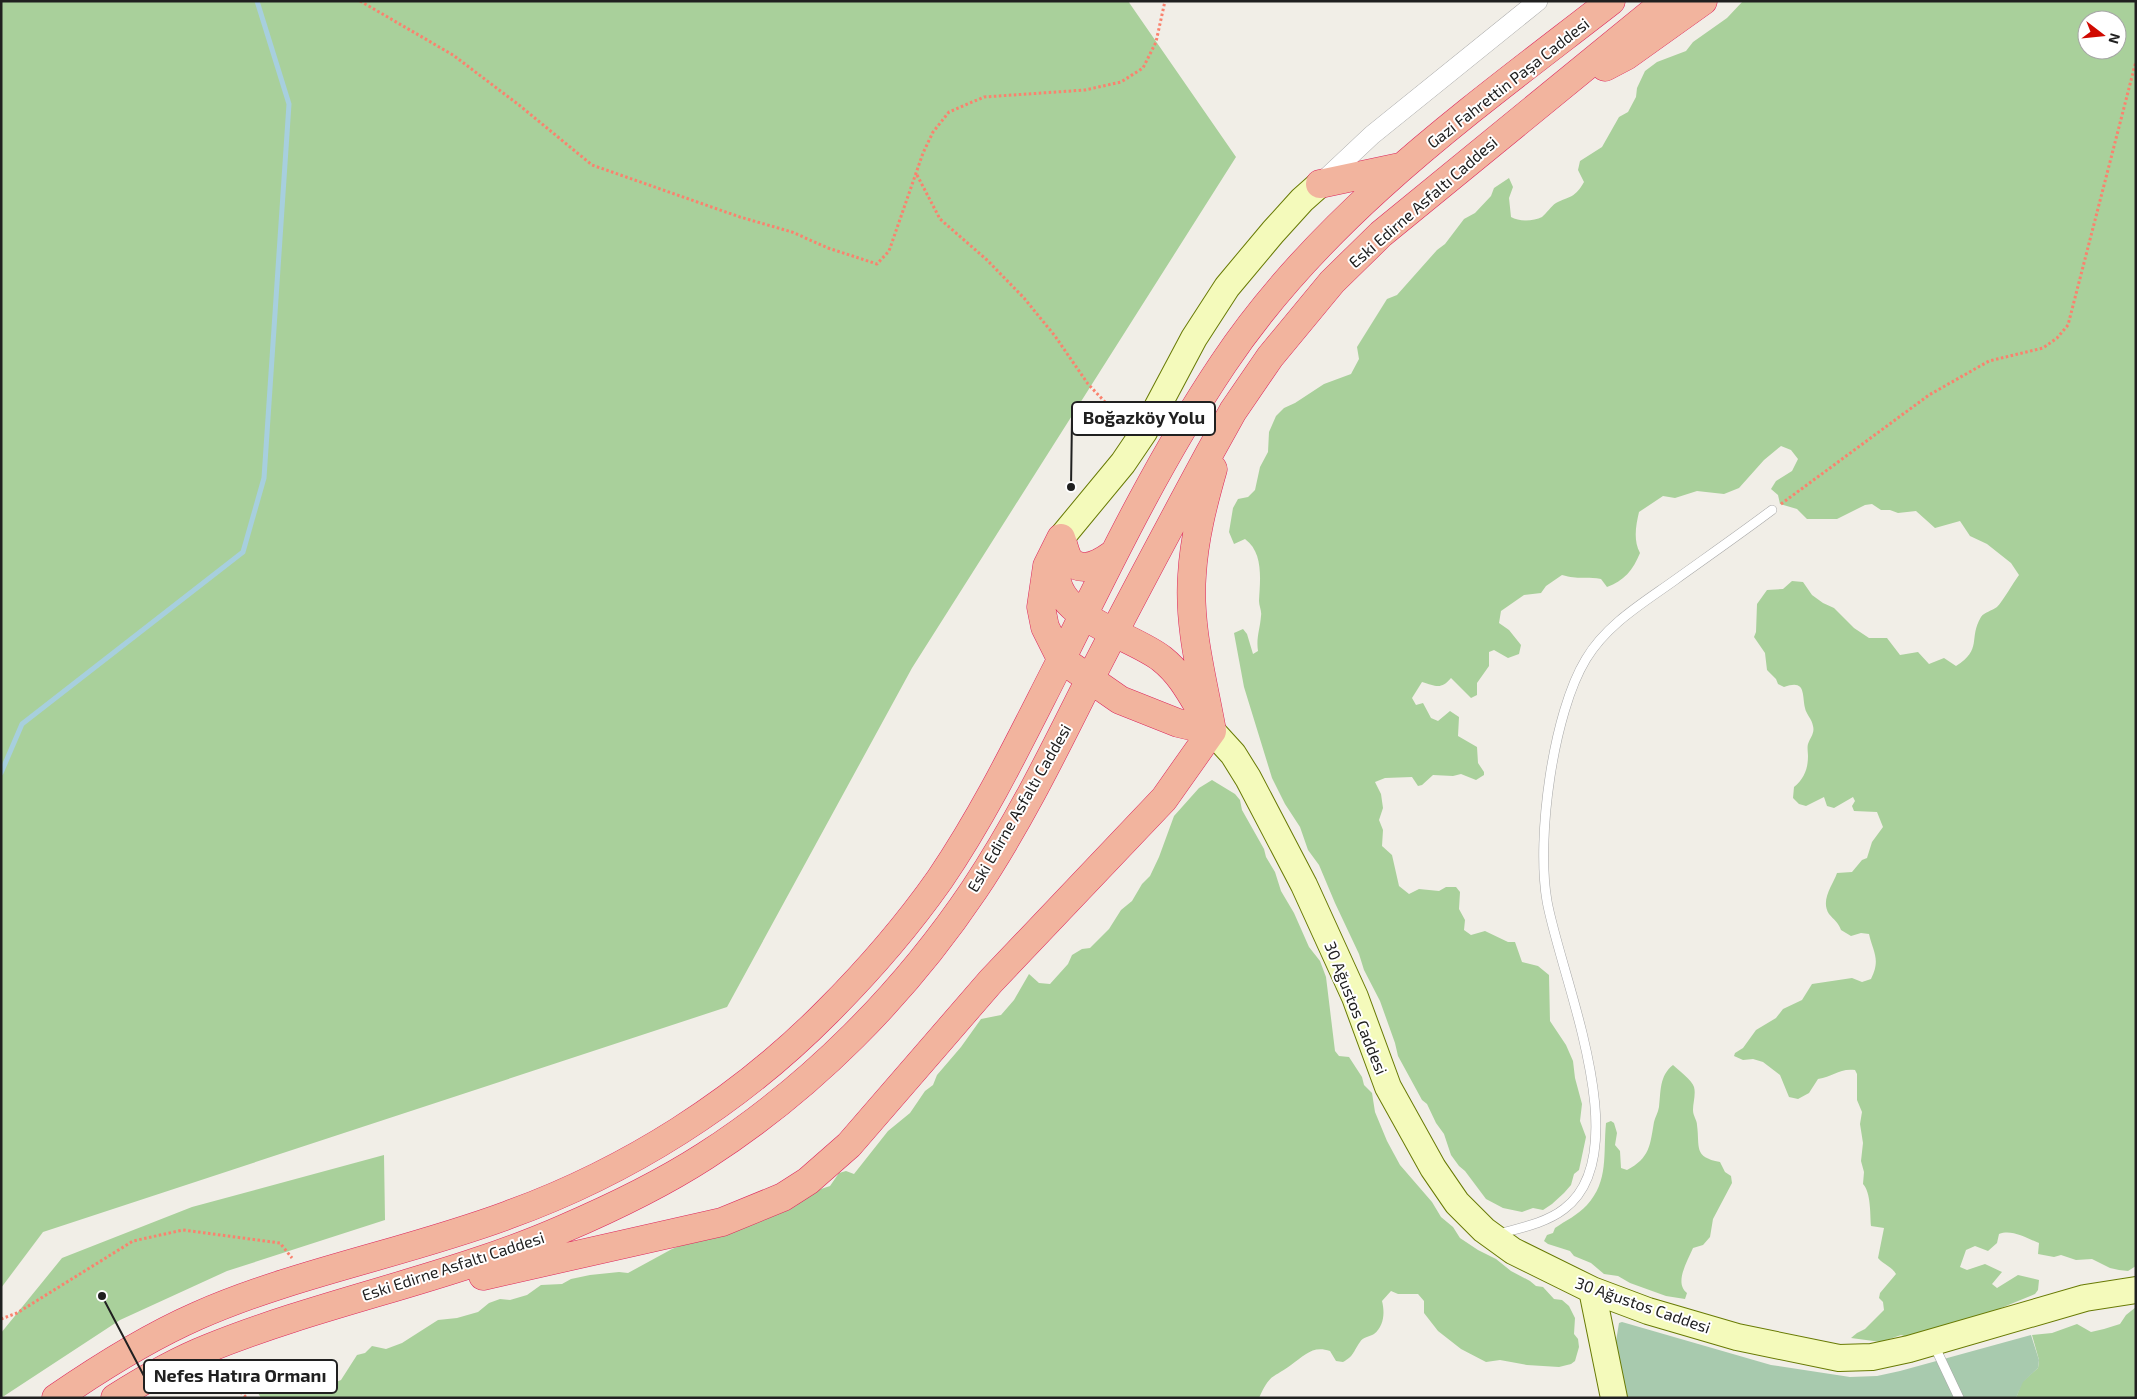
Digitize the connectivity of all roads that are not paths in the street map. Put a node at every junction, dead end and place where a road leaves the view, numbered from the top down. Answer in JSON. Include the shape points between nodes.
{"nodes":[{"id":1,"x":1538,"y":1,"type":"edge"},
{"id":2,"x":1611,"y":1,"type":"edge"},
{"id":3,"x":1666,"y":1,"type":"edge"},
{"id":4,"x":1704,"y":1,"type":"edge"},
{"id":5,"x":1552,"y":93,"type":"junction"},
{"id":6,"x":1404,"y":166,"type":"junction"},
{"id":7,"x":1320,"y":184,"type":"junction"},
{"id":8,"x":1232,"y":411,"type":"junction"},
{"id":9,"x":1772,"y":510,"type":"road end"},
{"id":10,"x":1062,"y":538,"type":"junction"},
{"id":11,"x":1114,"y":554,"type":"junction"},
{"id":12,"x":1083,"y":616,"type":"junction"},
{"id":13,"x":1114,"y":633,"type":"junction"},
{"id":14,"x":1061,"y":659,"type":"junction"},
{"id":15,"x":1089,"y":681,"type":"junction"},
{"id":16,"x":1212,"y":731,"type":"junction"},
{"id":17,"x":1492,"y":1236,"type":"junction"},
{"id":18,"x":1592,"y":1290,"type":"junction"},
{"id":19,"x":2136,"y":1290,"type":"edge"},
{"id":20,"x":348,"y":1301,"type":"junction"},
{"id":21,"x":1933,"y":1342,"type":"junction"},
{"id":22,"x":56,"y":1398,"type":"edge"},
{"id":23,"x":115,"y":1398,"type":"edge"},
{"id":24,"x":1614,"y":1398,"type":"edge"},
{"id":25,"x":1959,"y":1398,"type":"edge"}],
"edges":[{"from":1,"to":7,"type":"street","via":[[1372,135]]},
{"from":2,"to":6,"type":"highway","name":"Gazi Fahrettin Paşa Caddesi"},
{"from":3,"to":5,"type":"highway","name":"Gazi Fahrettin Paşa Caddesi"},
{"from":4,"to":5,"type":"highway","via":[[1626,56]]},
{"from":5,"to":8,"type":"highway","name":"Eski Edirne Asfaltı Caddesi","via":[[1381,234],[1332,282],[1270,357]]},
{"from":6,"to":7,"type":"highway"},
{"from":6,"to":11,"type":"highway","name":"Eski Edirne Asfaltı Caddesi","via":[[1311,252],[1247,329],[1167,453]]},
{"from":7,"to":10,"type":"main road","via":[[1273,232],[1227,287],[1194,338],[1144,432]]},
{"from":8,"to":13,"type":"highway","name":"Eski Edirne Asfaltı Caddesi"},
{"from":8,"to":16,"type":"highway","via":[[1203,505],[1192,576],[1193,621]]},
{"from":9,"to":17,"type":"lane","via":[[1617,621],[1586,658],[1566,705],[1550,780],[1543,863],[1547,901],[1595,1097],[1596,1148],[1590,1175],[1580,1193],[1564,1209],[1526,1226]]},
{"from":10,"to":11,"type":"highway","via":[[1069,560],[1077,566],[1102,563]]},
{"from":10,"to":12,"type":"highway","via":[[1056,574],[1059,587]]},
{"from":10,"to":14,"type":"highway","via":[[1047,566],[1041,607],[1045,627]]},
{"from":11,"to":12,"type":"highway","name":"Eski Edirne Asfaltı Caddesi"},
{"from":12,"to":13,"type":"highway"},
{"from":12,"to":14,"type":"highway","name":"Eski Edirne Asfaltı Caddesi"},
{"from":13,"to":15,"type":"highway","name":"Eski Edirne Asfaltı Caddesi"},
{"from":13,"to":16,"type":"highway","via":[[1160,657],[1174,669]]},
{"from":14,"to":15,"type":"highway"},
{"from":14,"to":22,"type":"highway","name":"Eski Edirne Asfaltı Caddesi","via":[[965,839],[903,927],[826,1013],[776,1059],[699,1118],[579,1187],[508,1216],[307,1277],[192,1318],[132,1348]]},
{"from":15,"to":16,"type":"highway","via":[[1134,706],[1178,723]]},
{"from":15,"to":20,"type":"highway","name":"Eski Edirne Asfaltı Caddesi","via":[[975,889],[913,971],[849,1039],[797,1087],[704,1157],[613,1207],[516,1248]]},
{"from":16,"to":17,"type":"main road","name":"30 Ağustos Caddesi","via":[[1233,754],[1248,778],[1304,885],[1355,997],[1388,1087],[1433,1168],[1458,1203]]},
{"from":16,"to":20,"type":"highway","via":[[1164,799],[1017,952],[849,1145],[808,1181],[753,1210],[694,1230],[424,1292]]},
{"from":17,"to":18,"type":"main road","name":"30 Ağustos Caddesi","via":[[1513,1252]]},
{"from":18,"to":21,"type":"main road","name":"30 Ağustos Caddesi","via":[[1648,1311],[1737,1337],[1839,1358],[1872,1357]]},
{"from":18,"to":24,"type":"main road"},
{"from":19,"to":21,"type":"main road","name":"30 Ağustos Caddesi","via":[[2086,1298]]},
{"from":20,"to":23,"type":"highway","name":"Eski Edirne Asfaltı Caddesi","via":[[298,1315],[206,1349]]},
{"from":21,"to":25,"type":"lane"}]}
